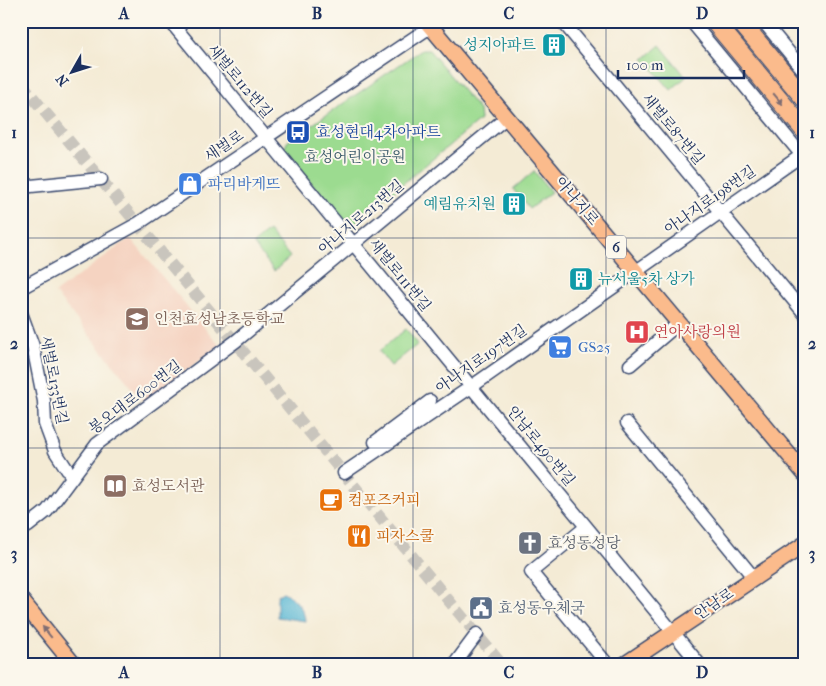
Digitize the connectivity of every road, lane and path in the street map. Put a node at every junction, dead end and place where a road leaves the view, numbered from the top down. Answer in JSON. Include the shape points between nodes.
{"nodes":[{"id":1,"x":170,"y":21,"type":"edge"},
{"id":2,"x":562,"y":21,"type":"edge"},
{"id":3,"x":691,"y":21,"type":"edge"},
{"id":4,"x":714,"y":21,"type":"edge"},
{"id":5,"x":740,"y":21,"type":"edge"},
{"id":6,"x":763,"y":21,"type":"edge"},
{"id":7,"x":432,"y":23,"type":"edge"},
{"id":8,"x":805,"y":72,"type":"edge"},
{"id":9,"x":805,"y":99,"type":"edge"},
{"id":10,"x":507,"y":117,"type":"junction"},
{"id":11,"x":805,"y":131,"type":"edge"},
{"id":12,"x":266,"y":138,"type":"junction"},
{"id":13,"x":803,"y":157,"type":"edge"},
{"id":14,"x":101,"y":178,"type":"dead end"},
{"id":15,"x":21,"y":187,"type":"edge"},
{"id":16,"x":720,"y":212,"type":"junction"},
{"id":17,"x":353,"y":244,"type":"junction"},
{"id":18,"x":636,"y":272,"type":"junction"},
{"id":19,"x":21,"y":288,"type":"edge"},
{"id":20,"x":21,"y":313,"type":"edge"},
{"id":21,"x":805,"y":314,"type":"edge"},
{"id":22,"x":679,"y":323,"type":"junction"},
{"id":23,"x":236,"y":342,"type":"joint"},
{"id":24,"x":630,"y":365,"type":"dead end"},
{"id":25,"x":471,"y":386,"type":"junction"},
{"id":26,"x":430,"y":401,"type":"dead end"},
{"id":27,"x":626,"y":423,"type":"dead end"},
{"id":28,"x":381,"y":448,"type":"junction"},
{"id":29,"x":344,"y":473,"type":"dead end"},
{"id":30,"x":805,"y":474,"type":"edge"},
{"id":31,"x":72,"y":477,"type":"junction"},
{"id":32,"x":586,"y":527,"type":"junction"},
{"id":33,"x":21,"y":529,"type":"edge"},
{"id":34,"x":805,"y":544,"type":"edge"},
{"id":35,"x":754,"y":578,"type":"junction"},
{"id":36,"x":21,"y":600,"type":"edge"},
{"id":37,"x":673,"y":632,"type":"junction"},
{"id":38,"x":477,"y":634,"type":"dead end"},
{"id":39,"x":74,"y":665,"type":"edge"},
{"id":40,"x":454,"y":665,"type":"edge"},
{"id":41,"x":608,"y":665,"type":"edge"},
{"id":42,"x":624,"y":665,"type":"edge"},
{"id":43,"x":700,"y":665,"type":"edge"}],
"edges":[{"from":1,"to":12,"type":"street","name":"새벌로112번길"},
{"from":2,"to":16,"type":"street","name":"새벌로87번길"},
{"from":3,"to":13,"type":"street"},
{"from":4,"to":11,"type":"highway","one_way":true},
{"from":5,"to":9,"type":"highway"},
{"from":6,"to":8,"type":"street"},
{"from":7,"to":10,"type":"main road","name":"아나지로","number":"6"},
{"from":7,"to":12,"type":"street","name":"새벌로"},
{"from":10,"to":17,"type":"street","name":"아나지로213번길"},
{"from":10,"to":18,"type":"main road","name":"아나지로","number":"6"},
{"from":12,"to":17,"type":"street","name":"새벌로111번길"},
{"from":12,"to":19,"type":"street","name":"새벌로","via":[[139,224]]},
{"from":13,"to":16,"type":"street","name":"아나지로198번길"},
{"from":14,"to":15,"type":"street"},
{"from":16,"to":18,"type":"street","name":"아나지로198번길"},
{"from":16,"to":21,"type":"street","name":"새벌로87번길"},
{"from":17,"to":23,"type":"street","name":"아나지로213번길"},
{"from":17,"to":25,"type":"street","name":"새벌로111번길"},
{"from":18,"to":22,"type":"main road","name":"아나지로","number":"6"},
{"from":18,"to":25,"type":"street","name":"아나지로197번길"},
{"from":20,"to":31,"type":"street","name":"새벌로133번길","via":[[33,346],[44,401],[45,424],[55,451]]},
{"from":22,"to":24,"type":"street"},
{"from":22,"to":30,"type":"main road","name":"아나지로","number":"6"},
{"from":23,"to":31,"type":"street","name":"봉오대로600번길","via":[[96,444]]},
{"from":25,"to":28,"type":"street","name":"아나지로197번길"},
{"from":25,"to":32,"type":"street","name":"안남로490번길"},
{"from":26,"to":28,"type":"street","via":[[375,442]]},
{"from":27,"to":35,"type":"street"},
{"from":28,"to":29,"type":"street","name":"아나지로197번길"},
{"from":31,"to":33,"type":"street","name":"봉오대로600번길","via":[[47,511]]},
{"from":32,"to":37,"type":"street","name":"안남로490번길"},
{"from":32,"to":41,"type":"street","via":[[531,572]]},
{"from":34,"to":35,"type":"main road","name":"안남로"},
{"from":35,"to":37,"type":"main road","name":"안남로"},
{"from":39,"to":36,"type":"main road","one_way":true},
{"from":37,"to":42,"type":"main road","name":"안남로"},
{"from":37,"to":43,"type":"street","name":"안남로490번길"},
{"from":38,"to":40,"type":"street"}]}
